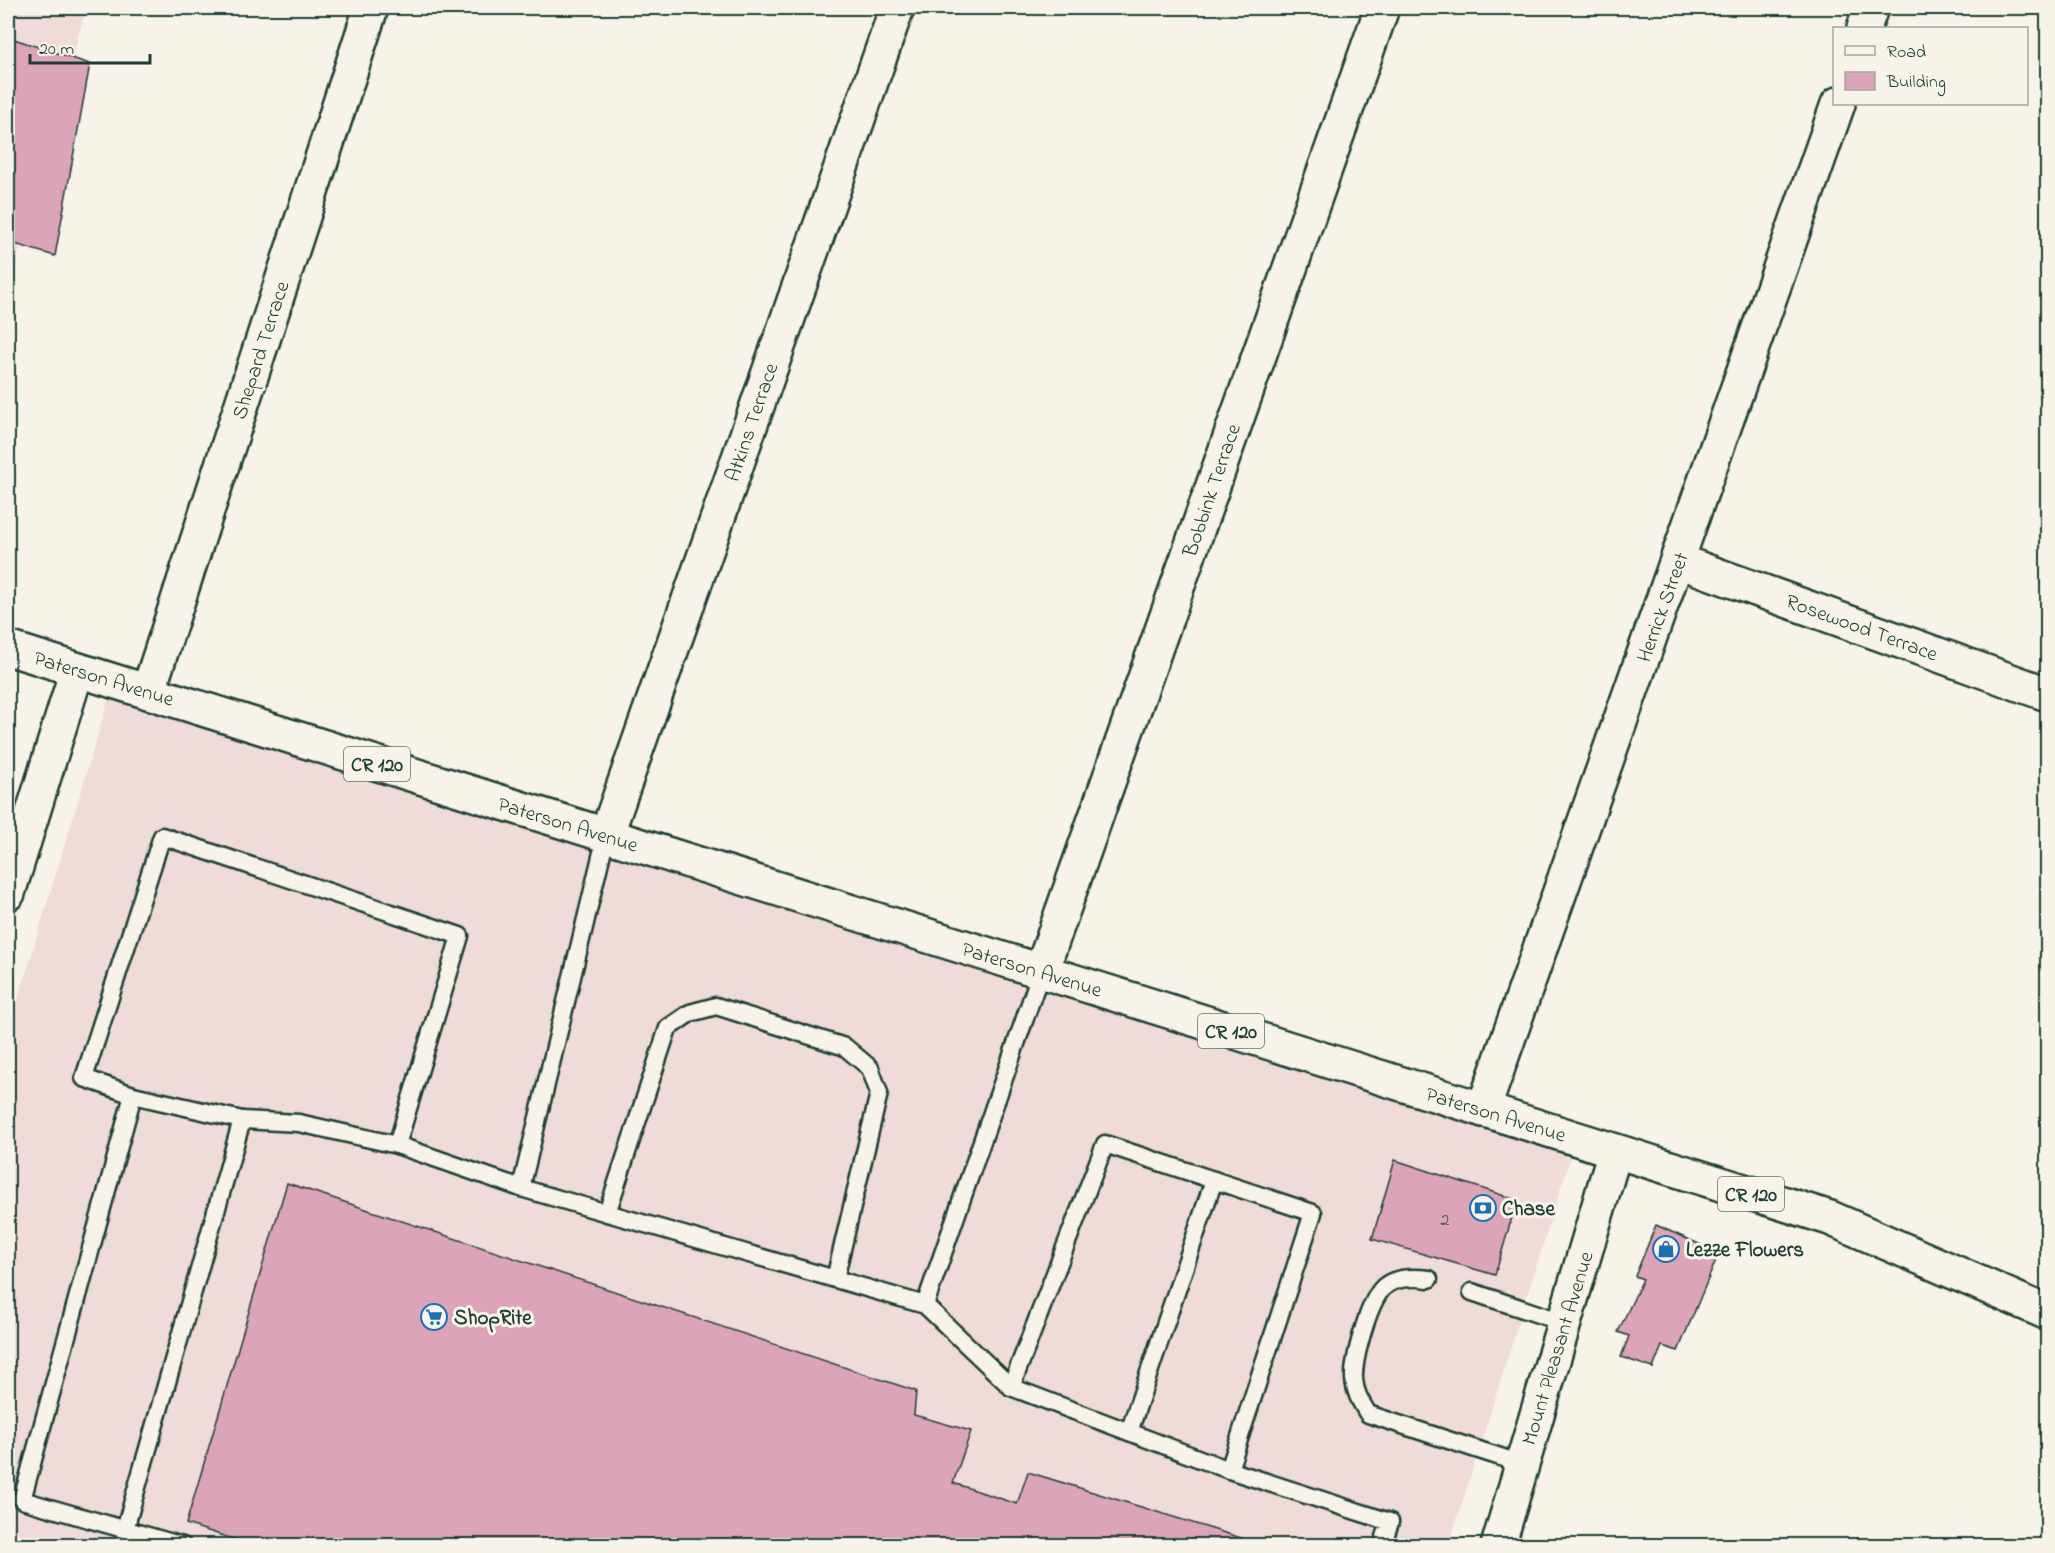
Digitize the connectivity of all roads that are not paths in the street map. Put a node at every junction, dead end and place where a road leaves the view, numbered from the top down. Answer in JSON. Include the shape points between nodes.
{"nodes":[{"id":1,"x":372,"y":8,"type":"edge"},
{"id":2,"x":897,"y":8,"type":"edge"},
{"id":3,"x":1382,"y":8,"type":"edge"},
{"id":4,"x":1871,"y":8,"type":"edge"},
{"id":5,"x":1864,"y":27,"type":"edge"},
{"id":6,"x":1838,"y":105,"type":"edge"},
{"id":7,"x":1678,"y":561,"type":"junction"},
{"id":8,"x":8,"y":648,"type":"edge"},
{"id":9,"x":76,"y":670,"type":"junction"},
{"id":10,"x":148,"y":692,"type":"junction"},
{"id":11,"x":2047,"y":694,"type":"edge"},
{"id":12,"x":606,"y":836,"type":"junction"},
{"id":13,"x":8,"y":892,"type":"edge"},
{"id":14,"x":1041,"y":972,"type":"junction"},
{"id":15,"x":133,"y":1095,"type":"junction"},
{"id":16,"x":1483,"y":1110,"type":"junction"},
{"id":17,"x":242,"y":1120,"type":"junction"},
{"id":18,"x":397,"y":1145,"type":"junction"},
{"id":19,"x":1615,"y":1151,"type":"junction"},
{"id":20,"x":1214,"y":1180,"type":"junction"},
{"id":21,"x":521,"y":1188,"type":"junction"},
{"id":22,"x":607,"y":1213,"type":"junction"},
{"id":23,"x":835,"y":1279,"type":"junction"},
{"id":24,"x":1429,"y":1279,"type":"dead end"},
{"id":25,"x":1472,"y":1292,"type":"dead end"},
{"id":26,"x":926,"y":1305,"type":"junction"},
{"id":27,"x":2048,"y":1313,"type":"edge"},
{"id":28,"x":1565,"y":1323,"type":"junction"},
{"id":29,"x":1011,"y":1388,"type":"junction"},
{"id":30,"x":1129,"y":1432,"type":"junction"},
{"id":31,"x":1522,"y":1464,"type":"junction"},
{"id":32,"x":1229,"y":1470,"type":"junction"},
{"id":33,"x":125,"y":1529,"type":"junction"},
{"id":34,"x":183,"y":1545,"type":"edge"},
{"id":35,"x":1383,"y":1545,"type":"edge"},
{"id":36,"x":1498,"y":1545,"type":"edge"}],
"edges":[{"from":1,"to":10,"type":"street","name":"Shepard Terrace"},
{"from":2,"to":12,"type":"street","name":"Atkins Terrace"},
{"from":3,"to":14,"type":"street","name":"Bobbink Terrace"},
{"from":4,"to":5,"type":"street"},
{"from":6,"to":7,"type":"street","name":"Herrick Street"},
{"from":7,"to":11,"type":"street","name":"Rosewood Terrace"},
{"from":7,"to":16,"type":"street","name":"Herrick Street"},
{"from":8,"to":9,"type":"street","name":"Paterson Avenue","number":"CR 120"},
{"from":9,"to":10,"type":"street","name":"Paterson Avenue","number":"CR 120"},
{"from":9,"to":13,"type":"street"},
{"from":10,"to":12,"type":"street","name":"Paterson Avenue","number":"CR 120"},
{"from":12,"to":14,"type":"street","name":"Paterson Avenue","number":"CR 120"},
{"from":12,"to":21,"type":"lane"},
{"from":14,"to":16,"type":"street","name":"Paterson Avenue","number":"CR 120"},
{"from":14,"to":26,"type":"lane"},
{"from":15,"to":17,"type":"lane"},
{"from":15,"to":18,"type":"lane","via":[[84,1078],[162,836],[460,936]]},
{"from":15,"to":33,"type":"lane","via":[[22,1500]]},
{"from":16,"to":19,"type":"street","name":"Paterson Avenue","number":"CR 120"},
{"from":17,"to":18,"type":"lane","via":[[298,1124]]},
{"from":17,"to":33,"type":"lane"},
{"from":18,"to":21,"type":"lane"},
{"from":19,"to":27,"type":"street","name":"Paterson Avenue","number":"CR 120","via":[[1830,1218]]},
{"from":19,"to":28,"type":"street","name":"Mount Pleasant Avenue"},
{"from":20,"to":29,"type":"lane","via":[[1105,1144]]},
{"from":20,"to":30,"type":"lane"},
{"from":20,"to":32,"type":"lane","via":[[1313,1213]]},
{"from":21,"to":22,"type":"lane"},
{"from":22,"to":23,"type":"lane"},
{"from":22,"to":23,"type":"lane","via":[[668,1028],[690,1012],[716,1006],[845,1047],[870,1068],[879,1093]]},
{"from":23,"to":26,"type":"lane"},
{"from":24,"to":31,"type":"lane","via":[[1397,1280],[1381,1289],[1359,1347],[1354,1378],[1357,1397],[1368,1414]]},
{"from":25,"to":28,"type":"lane"},
{"from":26,"to":29,"type":"lane"},
{"from":28,"to":31,"type":"street","name":"Mount Pleasant Avenue"},
{"from":29,"to":30,"type":"lane"},
{"from":30,"to":32,"type":"lane"},
{"from":31,"to":36,"type":"street","name":"Mount Pleasant Avenue"},
{"from":32,"to":35,"type":"lane","via":[[1390,1522]]},
{"from":33,"to":34,"type":"lane"}]}
